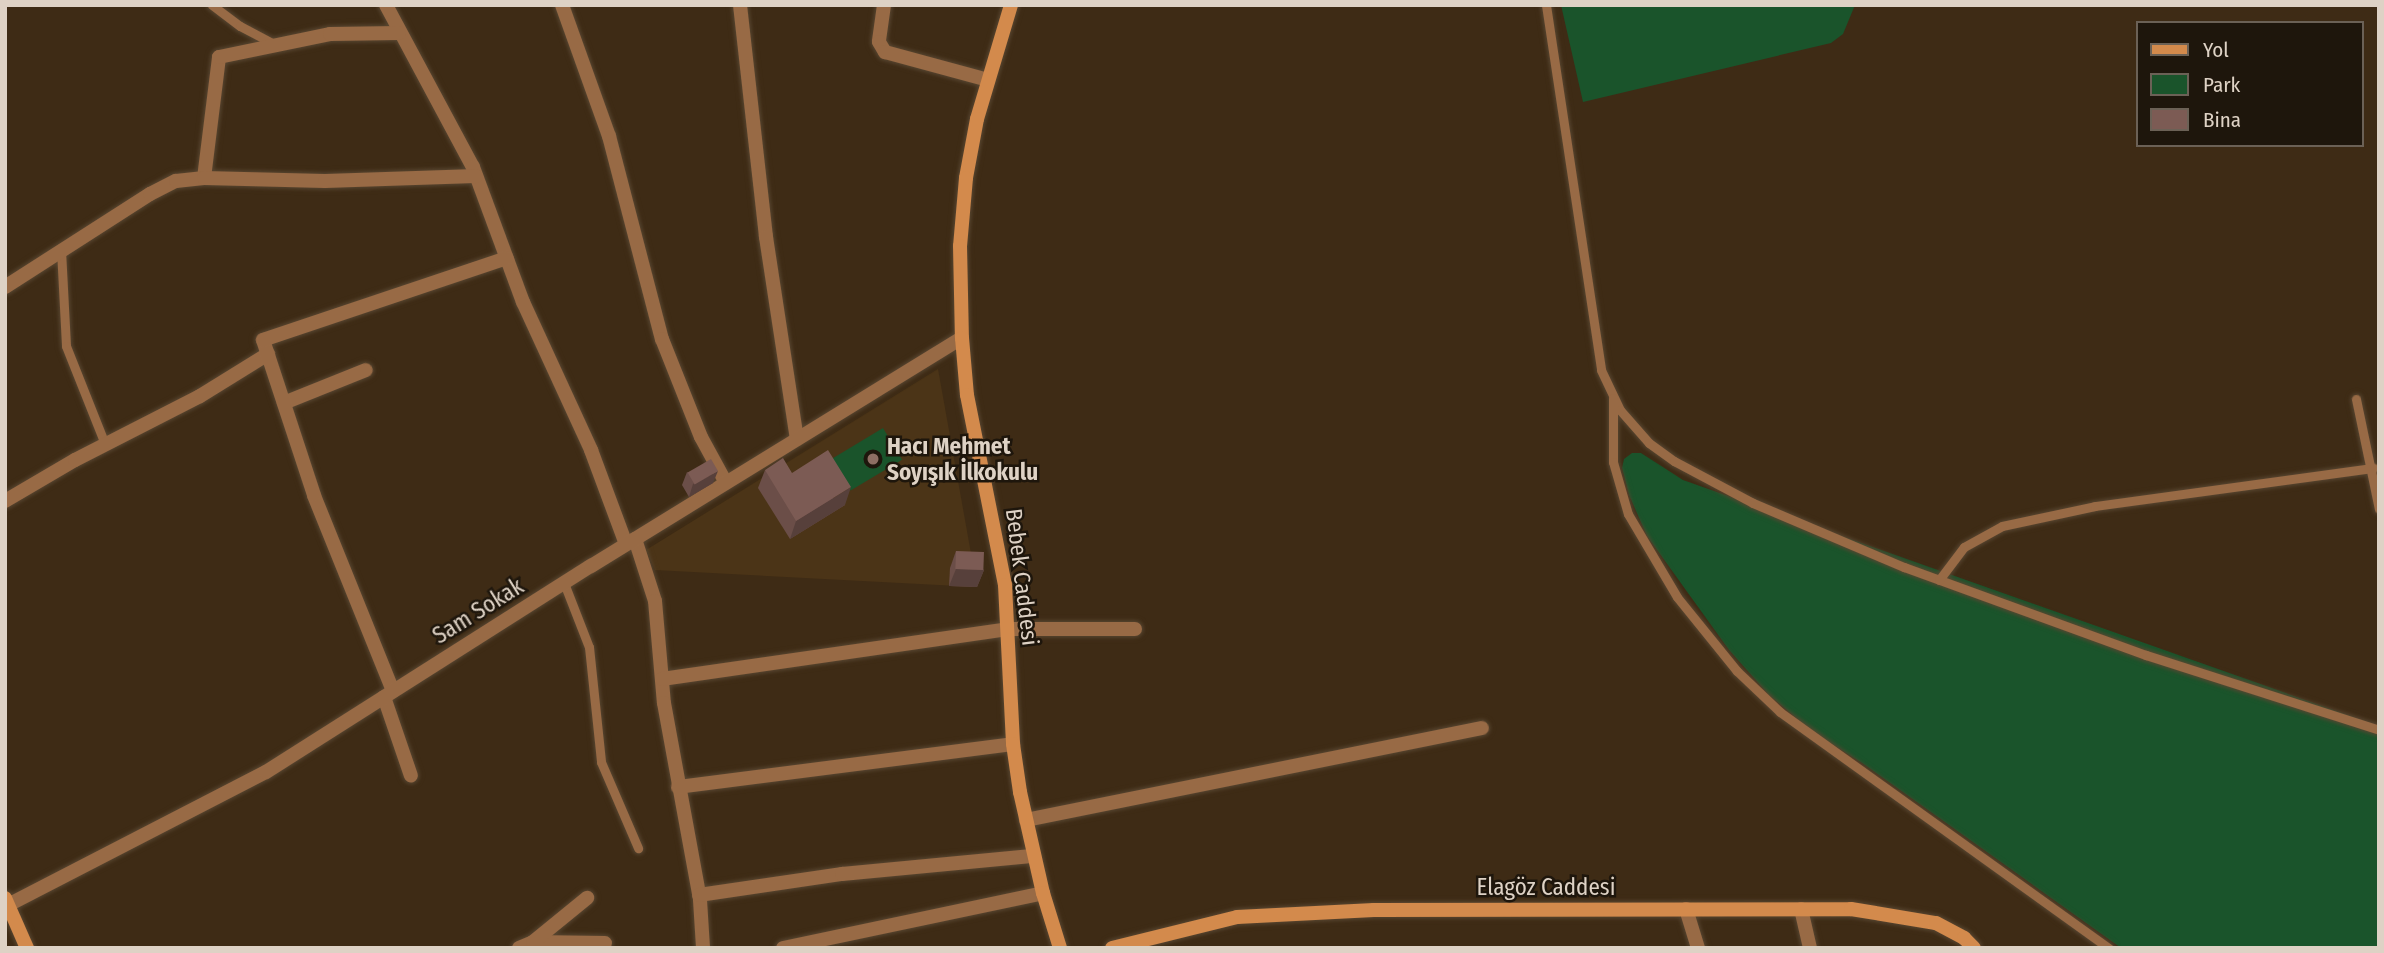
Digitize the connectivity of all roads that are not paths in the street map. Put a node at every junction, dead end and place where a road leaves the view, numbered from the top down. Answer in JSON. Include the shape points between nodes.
{"nodes":[{"id":1,"x":212,"y":5,"type":"edge"},
{"id":2,"x":386,"y":5,"type":"edge"},
{"id":3,"x":562,"y":5,"type":"edge"},
{"id":4,"x":740,"y":5,"type":"edge"},
{"id":5,"x":884,"y":5,"type":"edge"},
{"id":6,"x":1011,"y":5,"type":"edge"},
{"id":7,"x":1546,"y":5,"type":"edge"},
{"id":8,"x":399,"y":33,"type":"junction"},
{"id":9,"x":276,"y":45,"type":"junction"},
{"id":10,"x":988,"y":80,"type":"junction"},
{"id":11,"x":476,"y":176,"type":"junction"},
{"id":12,"x":204,"y":178,"type":"junction"},
{"id":13,"x":61,"y":250,"type":"junction"},
{"id":14,"x":507,"y":258,"type":"junction"},
{"id":15,"x":5,"y":287,"type":"edge"},
{"id":16,"x":962,"y":338,"type":"junction"},
{"id":17,"x":268,"y":354,"type":"junction"},
{"id":18,"x":366,"y":370,"type":"dead end"},
{"id":19,"x":1613,"y":398,"type":"junction"},
{"id":20,"x":2357,"y":399,"type":"dead end"},
{"id":21,"x":284,"y":403,"type":"junction"},
{"id":22,"x":797,"y":439,"type":"junction"},
{"id":23,"x":105,"y":444,"type":"junction"},
{"id":24,"x":2373,"y":468,"type":"junction"},
{"id":25,"x":726,"y":483,"type":"junction"},
{"id":26,"x":5,"y":501,"type":"edge"},
{"id":27,"x":2379,"y":509,"type":"edge"},
{"id":28,"x":631,"y":541,"type":"junction"},
{"id":29,"x":1939,"y":580,"type":"junction"},
{"id":30,"x":564,"y":583,"type":"junction"},
{"id":31,"x":1009,"y":629,"type":"junction"},
{"id":32,"x":1135,"y":629,"type":"dead end"},
{"id":33,"x":662,"y":679,"type":"junction"},
{"id":34,"x":389,"y":694,"type":"junction"},
{"id":35,"x":1482,"y":728,"type":"dead end"},
{"id":36,"x":2379,"y":730,"type":"edge"},
{"id":37,"x":1013,"y":744,"type":"junction"},
{"id":38,"x":411,"y":776,"type":"dead end"},
{"id":39,"x":678,"y":787,"type":"junction"},
{"id":40,"x":1026,"y":820,"type":"junction"},
{"id":41,"x":638,"y":848,"type":"dead end"},
{"id":42,"x":1034,"y":856,"type":"junction"},
{"id":43,"x":1043,"y":893,"type":"junction"},
{"id":44,"x":699,"y":895,"type":"junction"},
{"id":45,"x":587,"y":898,"type":"dead end"},
{"id":46,"x":8,"y":909,"type":"edge"},
{"id":47,"x":1686,"y":909,"type":"junction"},
{"id":48,"x":1801,"y":909,"type":"junction"},
{"id":49,"x":605,"y":943,"type":"dead end"},
{"id":50,"x":526,"y":945,"type":"edge"},
{"id":51,"x":27,"y":948,"type":"edge"},
{"id":52,"x":703,"y":948,"type":"edge"},
{"id":53,"x":783,"y":948,"type":"edge"},
{"id":54,"x":1060,"y":948,"type":"edge"},
{"id":55,"x":1112,"y":948,"type":"edge"},
{"id":56,"x":1698,"y":948,"type":"edge"},
{"id":57,"x":1810,"y":948,"type":"edge"},
{"id":58,"x":1974,"y":948,"type":"edge"},
{"id":59,"x":2109,"y":948,"type":"edge"}],
"edges":[{"from":1,"to":9,"type":"lane"},
{"from":2,"to":8,"type":"street"},
{"from":3,"to":25,"type":"street","via":[[609,136],[662,339],[701,437]]},
{"from":4,"to":22,"type":"street","via":[[766,237]]},
{"from":5,"to":10,"type":"street","via":[[878,42],[885,52]]},
{"from":6,"to":10,"type":"street","name":"Bebek Caddesi"},
{"from":7,"to":19,"type":"lane","via":[[1596,342]]},
{"from":8,"to":9,"type":"street","via":[[330,34]]},
{"from":8,"to":11,"type":"street"},
{"from":9,"to":12,"type":"street","via":[[219,57]]},
{"from":10,"to":16,"type":"street","name":"Bebek Caddesi","via":[[962,212]]},
{"from":11,"to":12,"type":"street","via":[[325,181]]},
{"from":11,"to":14,"type":"street"},
{"from":12,"to":13,"type":"street","via":[[162,187]]},
{"from":13,"to":15,"type":"street"},
{"from":13,"to":23,"type":"lane","via":[[66,346]]},
{"from":14,"to":17,"type":"street","via":[[263,340]]},
{"from":14,"to":28,"type":"street"},
{"from":16,"to":22,"type":"street","name":"Sam Sokak"},
{"from":16,"to":31,"type":"street","name":"Bebek Caddesi","via":[[967,395],[1002,558]]},
{"from":17,"to":21,"type":"street"},
{"from":17,"to":23,"type":"street","via":[[200,396]]},
{"from":18,"to":21,"type":"street"},
{"from":19,"to":29,"type":"lane","via":[[1638,433],[1674,461],[1753,503]]},
{"from":19,"to":59,"type":"lane","via":[[1613,462],[1628,514],[1677,597],[1737,671],[1780,712]]},
{"from":20,"to":24,"type":"lane"},
{"from":21,"to":34,"type":"street"},
{"from":22,"to":25,"type":"street","name":"Sam Sokak"},
{"from":23,"to":26,"type":"street"},
{"from":24,"to":27,"type":"lane"},
{"from":24,"to":29,"type":"lane","via":[[2095,506],[2003,526],[1964,547]]},
{"from":25,"to":28,"type":"street","name":"Sam Sokak"},
{"from":28,"to":30,"type":"street","name":"Sam Sokak"},
{"from":28,"to":33,"type":"street","via":[[655,601]]},
{"from":29,"to":36,"type":"lane","via":[[2146,655]]},
{"from":30,"to":34,"type":"street","name":"Sam Sokak"},
{"from":30,"to":41,"type":"lane","via":[[589,647],[601,762]]},
{"from":31,"to":32,"type":"street"},
{"from":31,"to":33,"type":"street"},
{"from":31,"to":37,"type":"street","name":"Bebek Caddesi"},
{"from":33,"to":39,"type":"street"},
{"from":34,"to":38,"type":"street"},
{"from":34,"to":46,"type":"street","name":"Sam Sokak","via":[[266,772]]},
{"from":35,"to":40,"type":"street"},
{"from":37,"to":39,"type":"street"},
{"from":37,"to":40,"type":"street","name":"Bebek Caddesi"},
{"from":39,"to":44,"type":"street"},
{"from":40,"to":42,"type":"street","name":"Bebek Caddesi"},
{"from":42,"to":43,"type":"street","name":"Bebek Caddesi"},
{"from":42,"to":44,"type":"street","via":[[842,874]]},
{"from":43,"to":53,"type":"street"},
{"from":43,"to":54,"type":"street","name":"Bebek Caddesi"},
{"from":44,"to":52,"type":"street"},
{"from":45,"to":50,"type":"street"},
{"from":46,"to":51,"type":"street"},
{"from":47,"to":48,"type":"street","name":"Elagöz Caddesi"},
{"from":47,"to":55,"type":"street","name":"Elagöz Caddesi","via":[[1374,910],[1237,917]]},
{"from":47,"to":56,"type":"street"},
{"from":48,"to":57,"type":"street"},
{"from":48,"to":58,"type":"street","name":"Elagöz Caddesi","via":[[1851,909],[1936,923]]},
{"from":49,"to":50,"type":"street"}]}
